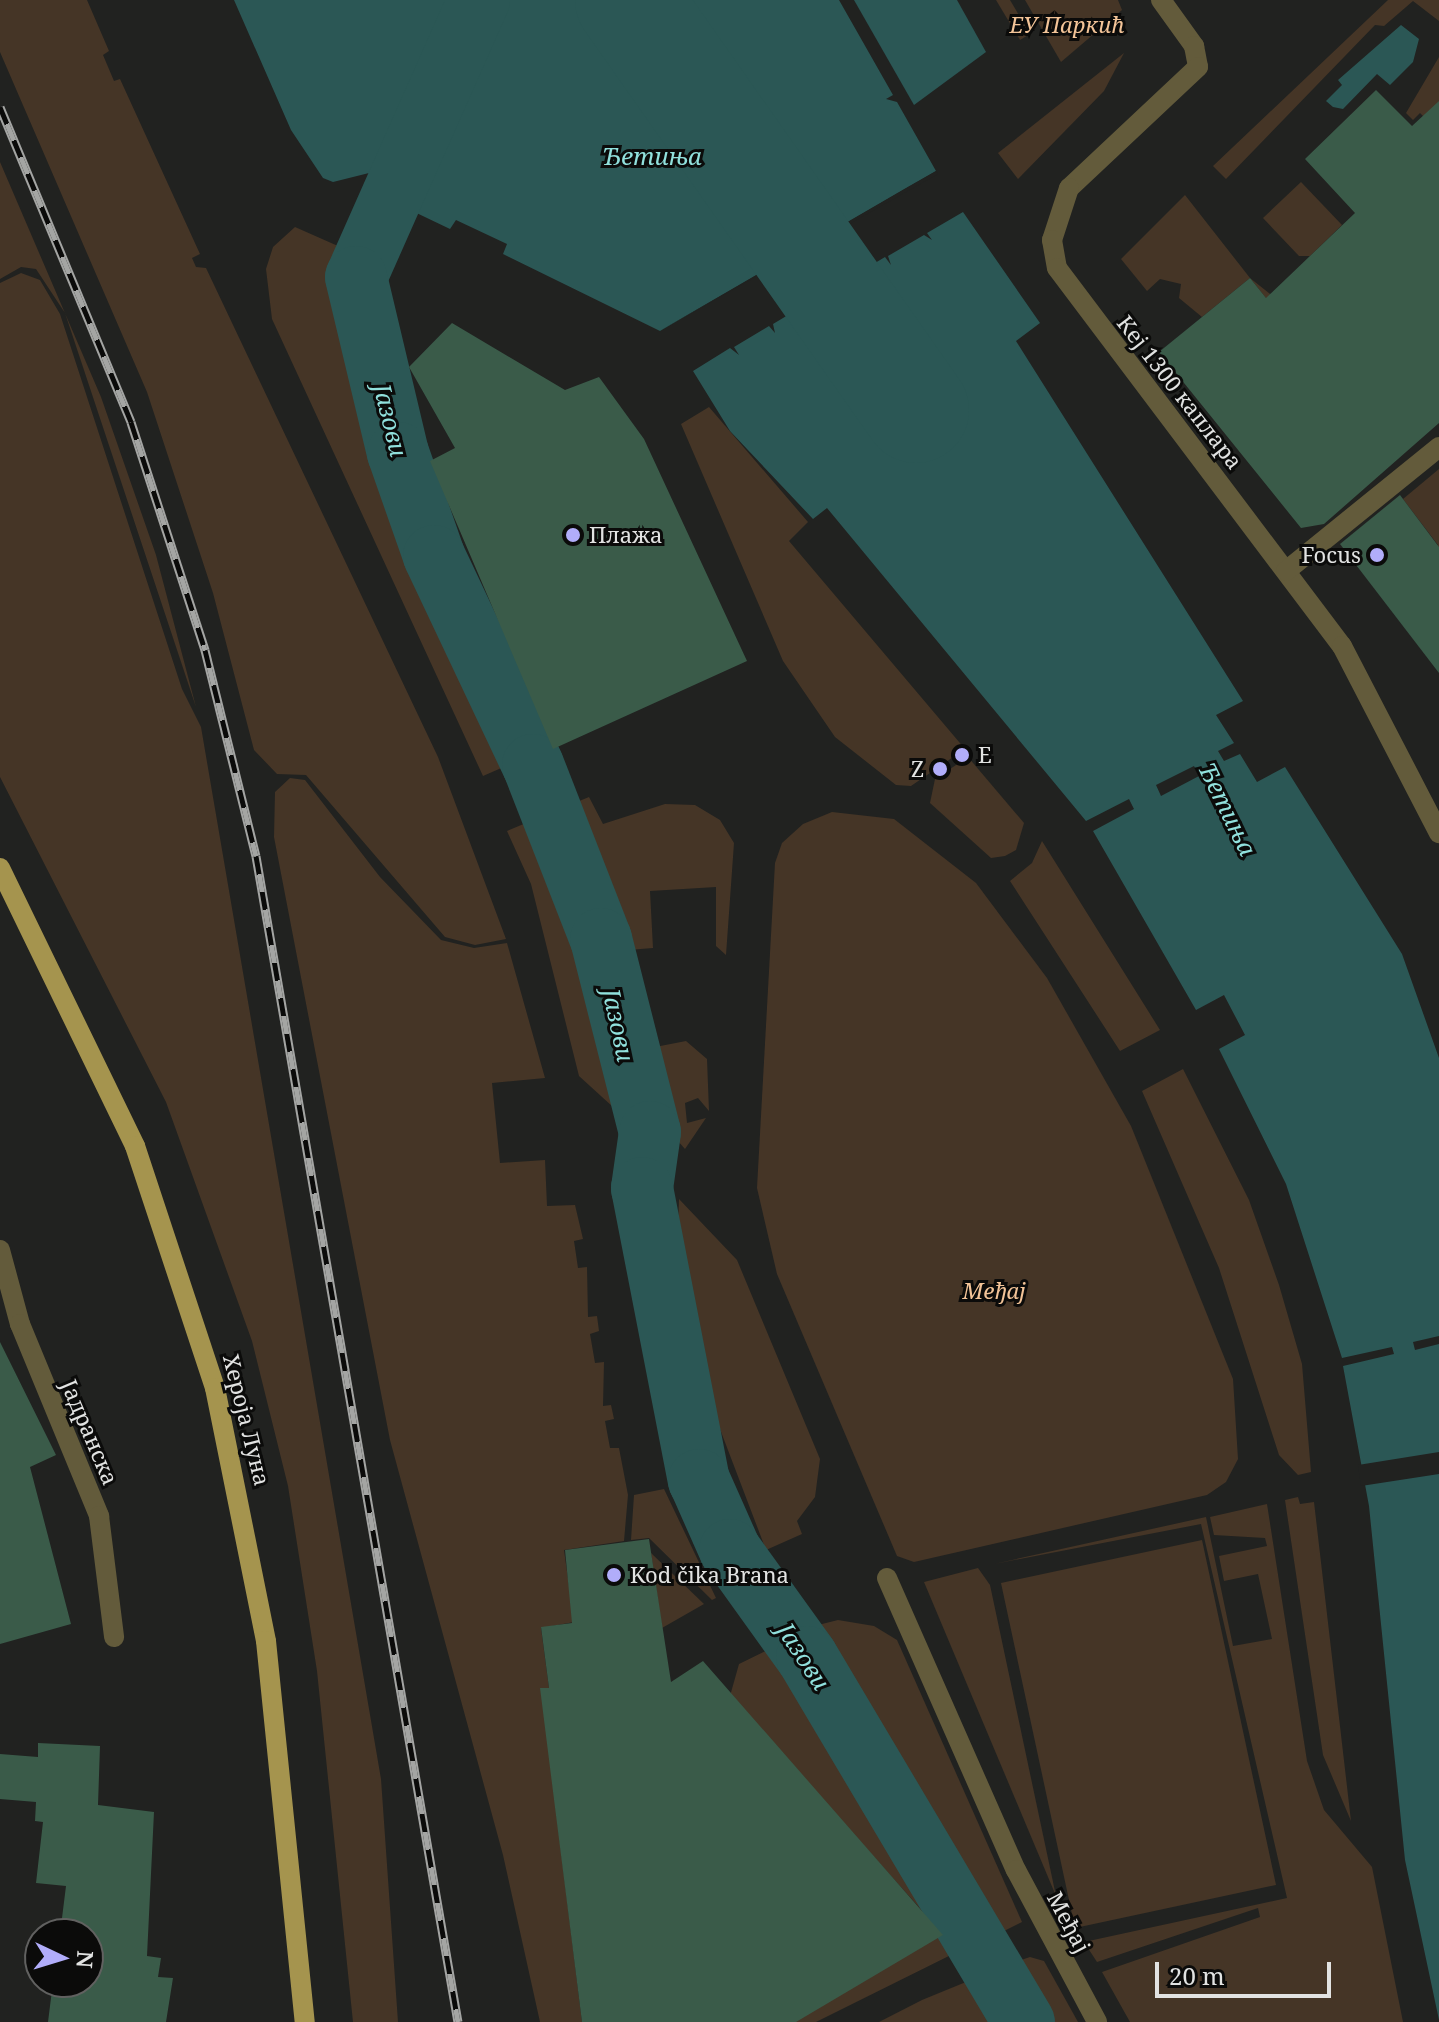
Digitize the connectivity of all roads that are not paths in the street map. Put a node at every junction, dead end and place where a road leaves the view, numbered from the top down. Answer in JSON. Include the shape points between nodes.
{"nodes":[{"id":1,"x":1161,"y":0,"type":"edge"},
{"id":2,"x":1439,"y":447,"type":"edge"},
{"id":3,"x":1286,"y":571,"type":"junction"},
{"id":4,"x":1439,"y":833,"type":"edge"},
{"id":5,"x":0,"y":868,"type":"edge"},
{"id":6,"x":10,"y":901,"type":"edge"},
{"id":7,"x":0,"y":1250,"type":"edge"},
{"id":8,"x":887,"y":1578,"type":"dead end"},
{"id":9,"x":114,"y":1637,"type":"dead end"},
{"id":10,"x":305,"y":2022,"type":"edge"},
{"id":11,"x":1097,"y":2022,"type":"edge"}],
"edges":[{"from":1,"to":3,"type":"street","name":"Кеј 1300 каплара","via":[[1194,46],[1198,67],[1069,188],[1052,240],[1057,268]]},
{"from":2,"to":3,"type":"street"},
{"from":3,"to":4,"type":"street","name":"Кеј 1300 каплара","via":[[1361,675]]},
{"from":5,"to":6,"type":"main road","name":"Хероја Луна"},
{"from":6,"to":10,"type":"main road","name":"Хероја Луна","via":[[135,1146],[215,1388],[266,1641]]},
{"from":7,"to":9,"type":"street","name":"Јадранска","via":[[20,1324],[99,1516]]},
{"from":8,"to":11,"type":"street","name":"Међај","via":[[1016,1870]]}]}
